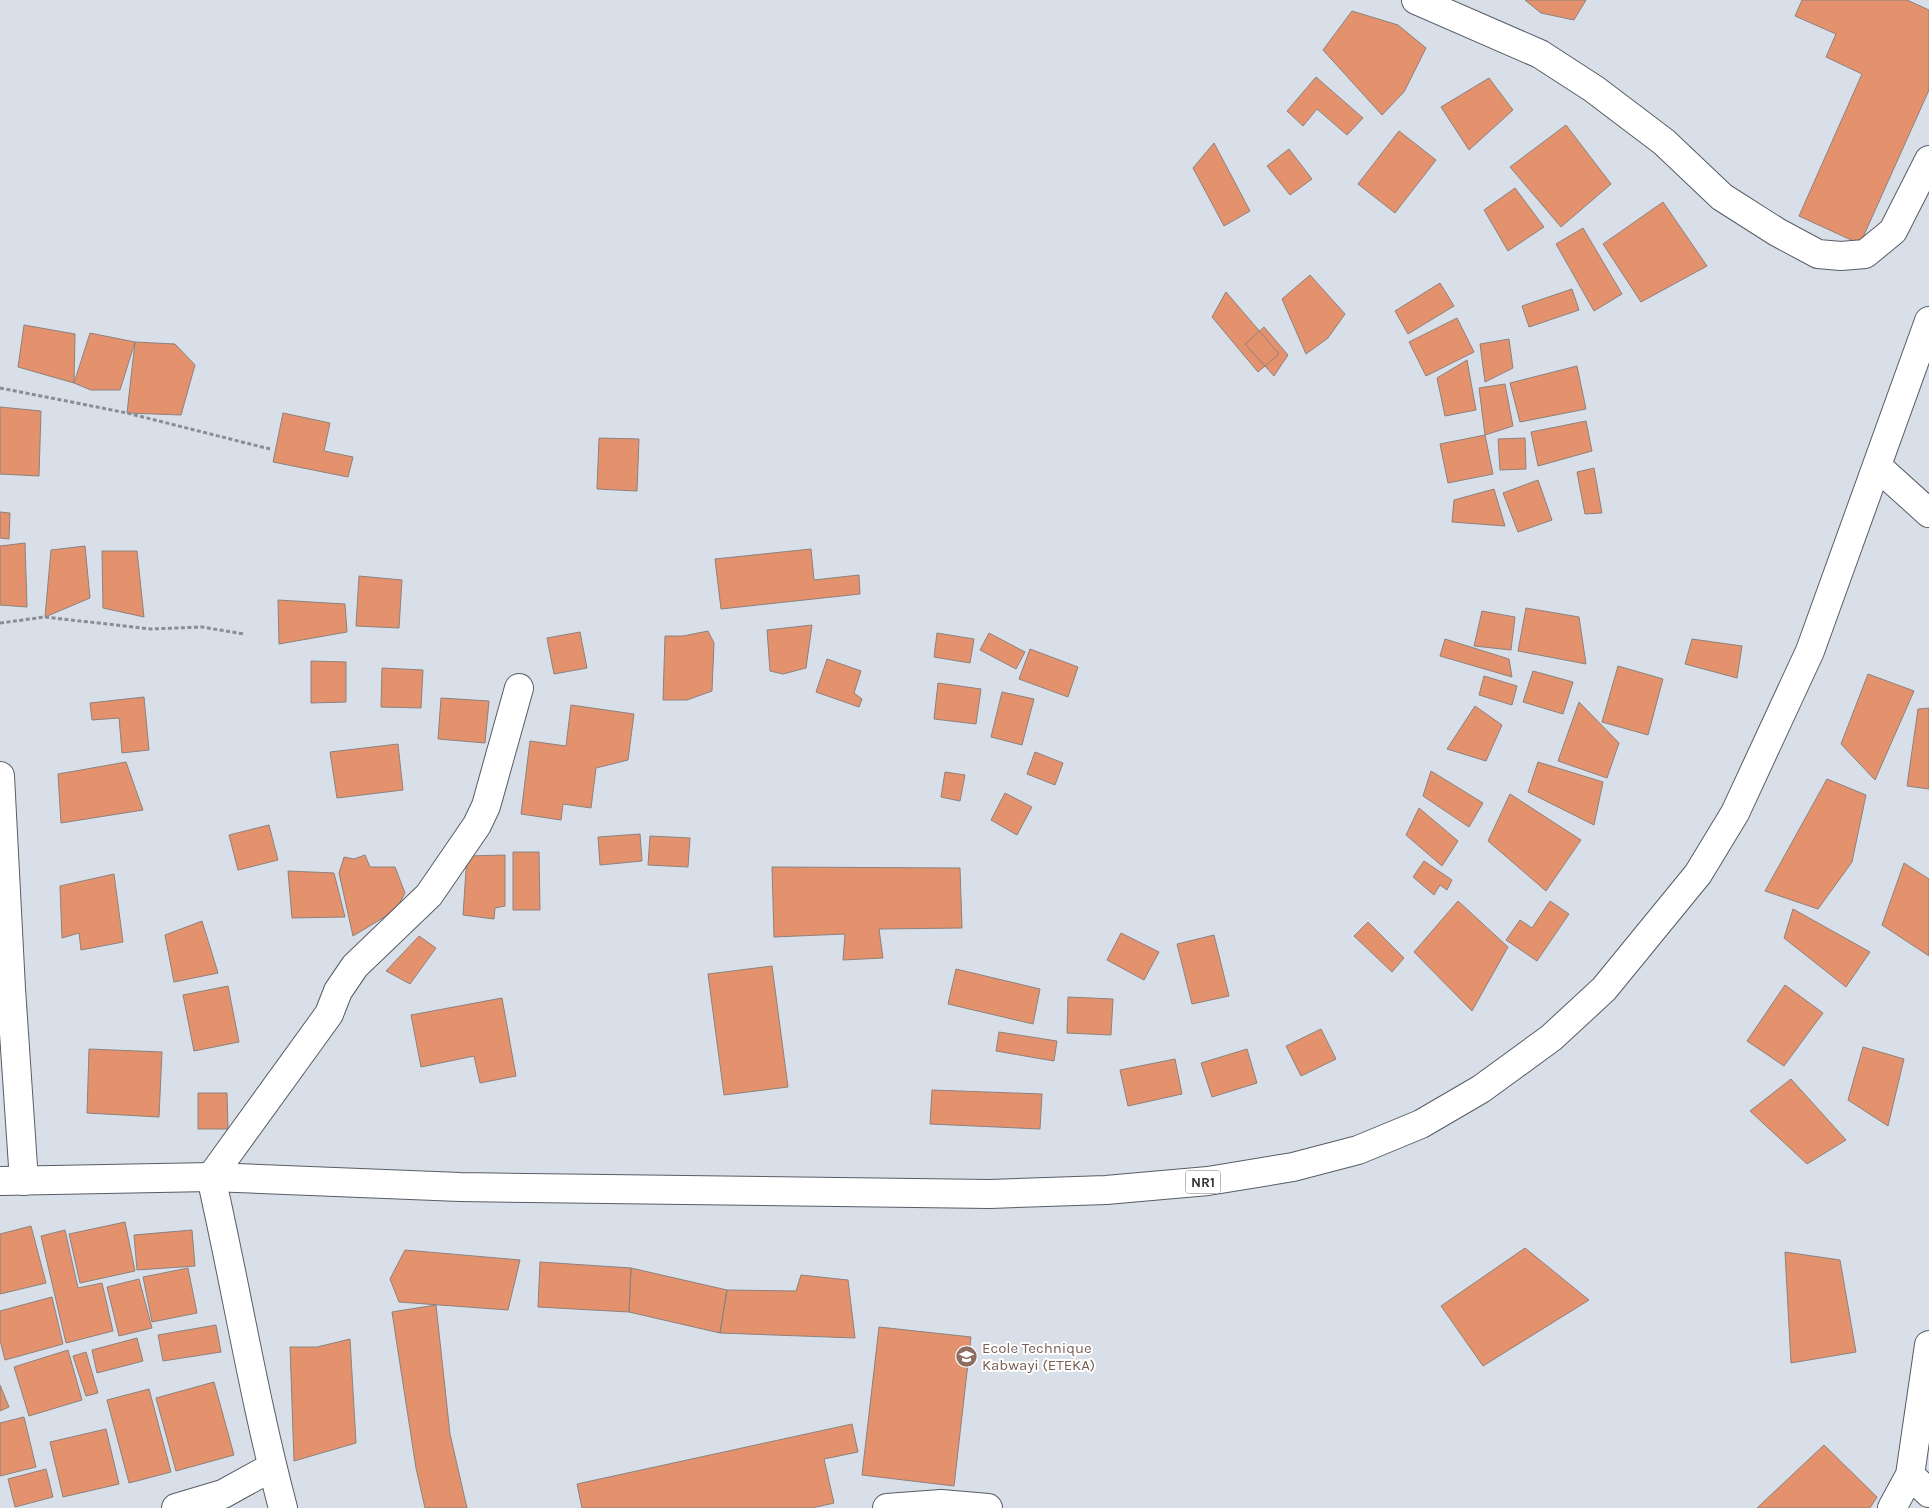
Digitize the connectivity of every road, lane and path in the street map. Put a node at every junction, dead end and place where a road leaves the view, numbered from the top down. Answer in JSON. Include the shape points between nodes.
{"nodes":[{"id":1,"x":1416,"y":0,"type":"edge"},
{"id":2,"x":1929,"y":160,"type":"edge"},
{"id":3,"x":1929,"y":321,"type":"edge"},
{"id":4,"x":0,"y":388,"type":"edge"},
{"id":5,"x":270,"y":449,"type":"dead end"},
{"id":6,"x":1878,"y":467,"type":"junction"},
{"id":7,"x":1929,"y":513,"type":"edge"},
{"id":8,"x":0,"y":623,"type":"edge"},
{"id":9,"x":244,"y":634,"type":"dead end"},
{"id":10,"x":520,"y":688,"type":"dead end"},
{"id":11,"x":0,"y":776,"type":"edge"},
{"id":12,"x":211,"y":1177,"type":"junction"},
{"id":13,"x":12,"y":1181,"type":"edge"},
{"id":14,"x":1929,"y":1345,"type":"edge"},
{"id":15,"x":272,"y":1467,"type":"junction"},
{"id":16,"x":1920,"y":1484,"type":"edge"},
{"id":17,"x":176,"y":1508,"type":"edge"},
{"id":18,"x":283,"y":1508,"type":"edge"},
{"id":19,"x":887,"y":1508,"type":"edge"},
{"id":20,"x":988,"y":1508,"type":"edge"},
{"id":21,"x":1892,"y":1508,"type":"edge"}],
"edges":[{"from":1,"to":2,"type":"main road","via":[[1540,54],[1594,89],[1664,142],[1722,197],[1818,254],[1865,254],[1893,231]]},
{"from":3,"to":6,"type":"main road","number":"NR1"},
{"from":4,"to":5,"type":"path","via":[[127,413]]},
{"from":6,"to":7,"type":"main road"},
{"from":6,"to":12,"type":"main road","number":"NR1","via":[[1810,651],[1735,813],[1698,874],[1604,989],[1552,1038],[1481,1088],[1421,1124],[1358,1150],[1293,1168],[1208,1181],[1106,1190],[990,1194],[480,1187]]},
{"from":8,"to":9,"type":"path","via":[[45,616],[150,629],[202,627]]},
{"from":10,"to":12,"type":"main road","via":[[486,806],[477,825],[429,896],[355,966],[338,991],[329,1014]]},
{"from":11,"to":13,"type":"main road","via":[[10,979]]},
{"from":12,"to":13,"type":"main road","number":"NR1"},
{"from":12,"to":15,"type":"main road"},
{"from":14,"to":16,"type":"main road"},
{"from":15,"to":17,"type":"main road","via":[[223,1494]]},
{"from":15,"to":18,"type":"main road"},
{"from":16,"to":21,"type":"main road"},
{"from":19,"to":20,"type":"main road","via":[[941,1504]]}]}
